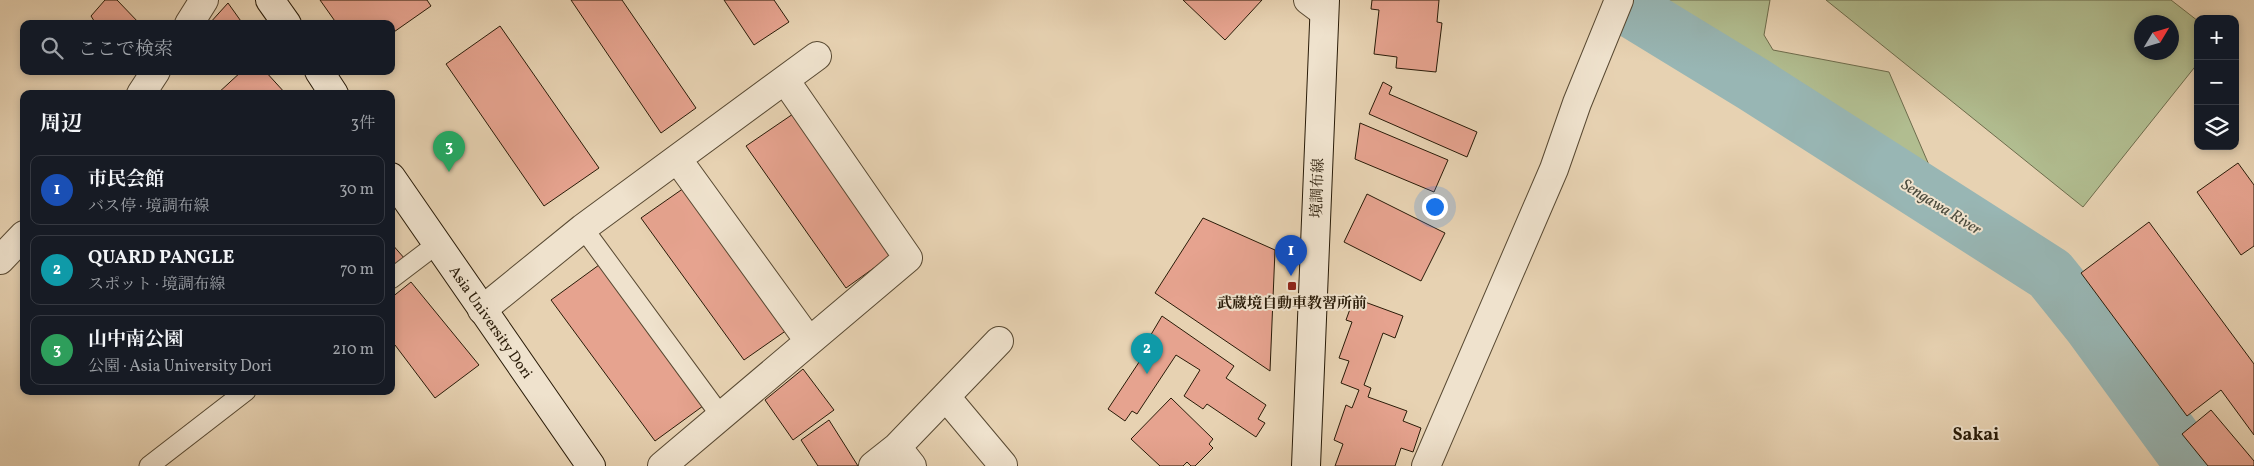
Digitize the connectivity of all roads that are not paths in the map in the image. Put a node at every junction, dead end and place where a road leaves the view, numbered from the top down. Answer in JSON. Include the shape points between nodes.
{"nodes":[{"id":1,"x":204,"y":0,"type":"edge"},
{"id":2,"x":270,"y":0,"type":"edge"},
{"id":3,"x":1619,"y":0,"type":"edge"},
{"id":4,"x":1319,"y":4,"type":"edge"},
{"id":5,"x":191,"y":20,"type":"edge"},
{"id":6,"x":284,"y":20,"type":"edge"},
{"id":7,"x":818,"y":56,"type":"dead end"},
{"id":8,"x":153,"y":75,"type":"edge"},
{"id":9,"x":322,"y":75,"type":"edge"},
{"id":10,"x":785,"y":80,"type":"junction"},
{"id":11,"x":144,"y":90,"type":"edge"},
{"id":12,"x":331,"y":90,"type":"edge"},
{"id":13,"x":678,"y":160,"type":"junction"},
{"id":14,"x":395,"y":183,"type":"edge"},
{"id":15,"x":582,"y":228,"type":"junction"},
{"id":16,"x":20,"y":239,"type":"edge"},
{"id":17,"x":437,"y":244,"type":"junction"},
{"id":18,"x":0,"y":260,"type":"edge"},
{"id":19,"x":395,"y":276,"type":"edge"},
{"id":20,"x":482,"y":310,"type":"junction"},
{"id":21,"x":808,"y":341,"type":"junction"},
{"id":22,"x":999,"y":341,"type":"dead end"},
{"id":23,"x":241,"y":395,"type":"edge"},
{"id":24,"x":946,"y":397,"type":"junction"},
{"id":25,"x":721,"y":416,"type":"junction"},
{"id":26,"x":905,"y":456,"type":"edge"},
{"id":27,"x":1003,"y":465,"type":"edge"},
{"id":28,"x":149,"y":466,"type":"edge"},
{"id":29,"x":591,"y":466,"type":"edge"},
{"id":30,"x":662,"y":466,"type":"edge"},
{"id":31,"x":873,"y":466,"type":"edge"},
{"id":32,"x":1306,"y":466,"type":"edge"},
{"id":33,"x":1426,"y":466,"type":"edge"}],
"edges":[{"from":1,"to":5,"type":"street"},
{"from":2,"to":6,"type":"street"},
{"from":3,"to":33,"type":"street","via":[[1554,169]]},
{"from":4,"to":32,"type":"street","name":"境調布線"},
{"from":7,"to":10,"type":"street"},
{"from":8,"to":11,"type":"street"},
{"from":9,"to":12,"type":"street"},
{"from":10,"to":13,"type":"street"},
{"from":10,"to":21,"type":"street","via":[[908,258]]},
{"from":13,"to":15,"type":"street"},
{"from":13,"to":21,"type":"street"},
{"from":14,"to":17,"type":"street","name":"Asia University Dori"},
{"from":15,"to":20,"type":"street"},
{"from":15,"to":25,"type":"lane"},
{"from":16,"to":18,"type":"street"},
{"from":17,"to":19,"type":"lane"},
{"from":17,"to":20,"type":"street","name":"Asia University Dori"},
{"from":20,"to":29,"type":"street","name":"Asia University Dori"},
{"from":21,"to":25,"type":"street"},
{"from":22,"to":24,"type":"street"},
{"from":23,"to":28,"type":"lane"},
{"from":24,"to":26,"type":"street"},
{"from":24,"to":27,"type":"street"},
{"from":25,"to":30,"type":"street"},
{"from":26,"to":31,"type":"street"}]}
